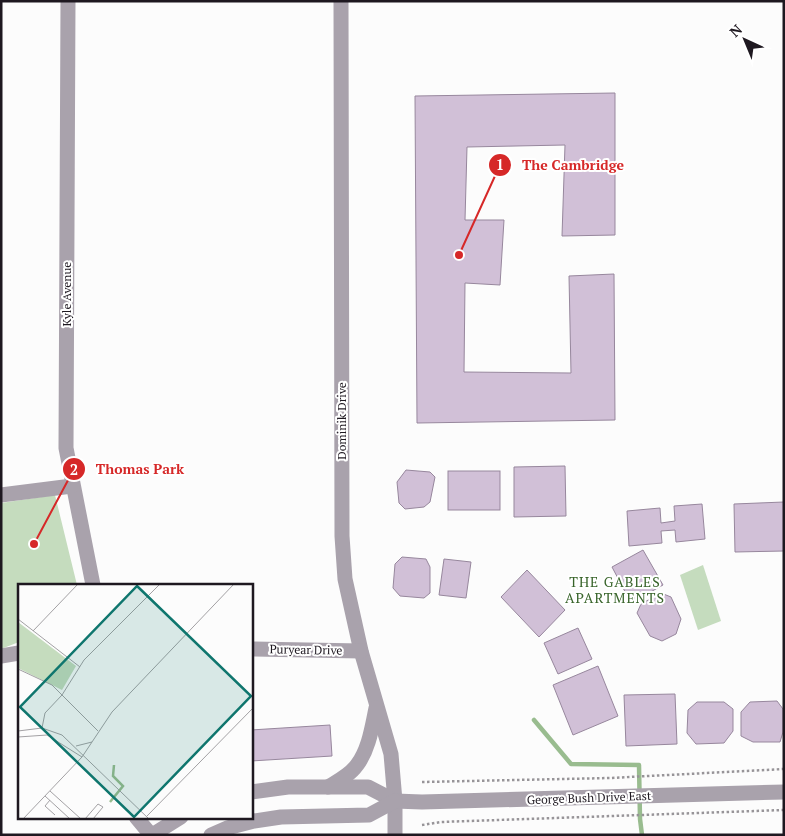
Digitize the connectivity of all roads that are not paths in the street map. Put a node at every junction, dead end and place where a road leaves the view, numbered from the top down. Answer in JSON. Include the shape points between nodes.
{"nodes":[{"id":1,"x":68,"y":1,"type":"edge"},
{"id":2,"x":341,"y":1,"type":"edge"},
{"id":3,"x":72,"y":486,"type":"junction"},
{"id":4,"x":1,"y":494,"type":"edge"},
{"id":5,"x":93,"y":584,"type":"edge"},
{"id":6,"x":252,"y":649,"type":"edge"},
{"id":7,"x":360,"y":650,"type":"junction"},
{"id":8,"x":18,"y":653,"type":"edge"},
{"id":9,"x":1,"y":656,"type":"edge"},
{"id":10,"x":376,"y":707,"type":"junction"},
{"id":11,"x":327,"y":787,"type":"junction"},
{"id":12,"x":252,"y":792,"type":"edge"},
{"id":13,"x":784,"y":792,"type":"edge"},
{"id":14,"x":395,"y":801,"type":"junction"},
{"id":15,"x":137,"y":818,"type":"edge"},
{"id":16,"x":179,"y":818,"type":"edge"},
{"id":17,"x":152,"y":835,"type":"edge"},
{"id":18,"x":211,"y":835,"type":"edge"},
{"id":19,"x":395,"y":835,"type":"edge"}],
"edges":[{"from":1,"to":3,"type":"street","name":"Kyle Avenue","via":[[66,448]]},
{"from":2,"to":7,"type":"street","name":"Dominik Drive","via":[[342,536],[345,579]]},
{"from":3,"to":4,"type":"street"},
{"from":3,"to":5,"type":"street","name":"Kyle Avenue"},
{"from":6,"to":7,"type":"street","name":"Puryear Drive"},
{"from":7,"to":10,"type":"street","name":"Dominik Drive"},
{"from":8,"to":9,"type":"street"},
{"from":10,"to":11,"type":"street","via":[[369,741],[357,765]]},
{"from":10,"to":14,"type":"street","name":"Dominik Drive","via":[[391,754]]},
{"from":11,"to":12,"type":"street","name":"George Bush Drive East","via":[[288,787]]},
{"from":11,"to":14,"type":"street","name":"George Bush Drive East","via":[[368,787]]},
{"from":13,"to":14,"type":"street","name":"George Bush Drive East"},
{"from":14,"to":18,"type":"street","name":"George Bush Drive East","via":[[368,814],[281,816],[236,825]]},
{"from":14,"to":19,"type":"street","name":"Dominik Drive"},
{"from":15,"to":17,"type":"street"},
{"from":16,"to":17,"type":"street"}]}
